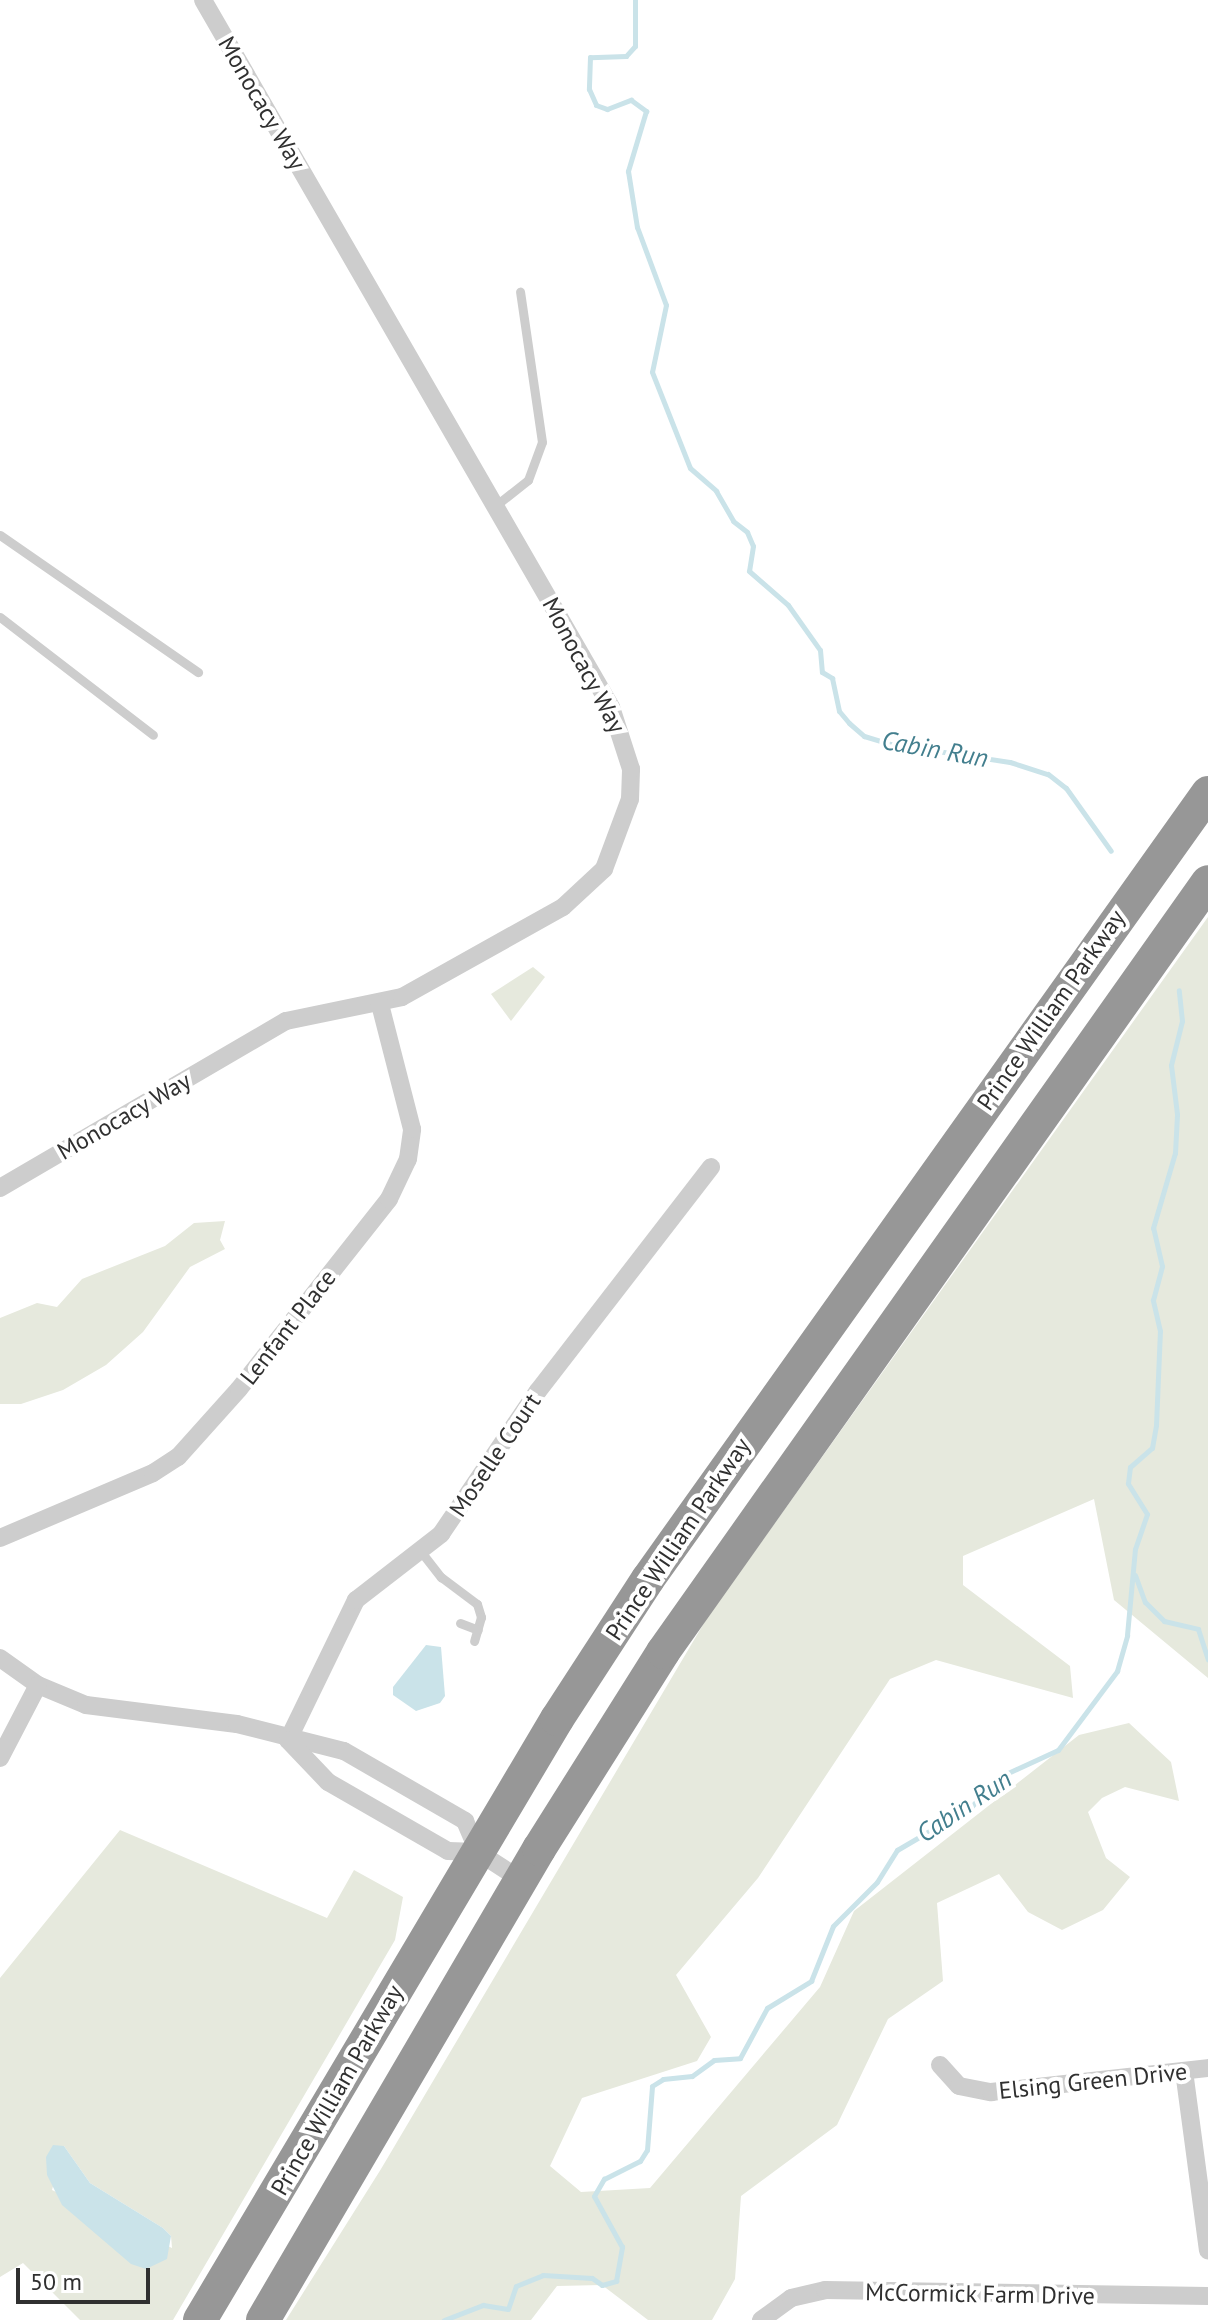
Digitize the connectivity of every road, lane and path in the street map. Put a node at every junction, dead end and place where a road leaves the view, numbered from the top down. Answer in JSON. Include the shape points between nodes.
{"nodes":[{"id":1,"x":203,"y":0,"type":"edge"},
{"id":2,"x":520,"y":292,"type":"dead end"},
{"id":3,"x":495,"y":506,"type":"junction"},
{"id":4,"x":0,"y":535,"type":"edge"},
{"id":5,"x":0,"y":617,"type":"edge"},
{"id":6,"x":198,"y":672,"type":"dead end"},
{"id":7,"x":153,"y":735,"type":"dead end"},
{"id":8,"x":1208,"y":793,"type":"edge"},
{"id":9,"x":1208,"y":882,"type":"edge"},
{"id":10,"x":380,"y":1004,"type":"junction"},
{"id":11,"x":711,"y":1167,"type":"dead end"},
{"id":12,"x":0,"y":1188,"type":"edge"},
{"id":13,"x":0,"y":1538,"type":"edge"},
{"id":14,"x":422,"y":1553,"type":"junction"},
{"id":15,"x":460,"y":1623,"type":"dead end"},
{"id":16,"x":478,"y":1630,"type":"junction"},
{"id":17,"x":474,"y":1641,"type":"dead end"},
{"id":18,"x":0,"y":1658,"type":"edge"},
{"id":19,"x":38,"y":1685,"type":"junction"},
{"id":20,"x":288,"y":1740,"type":"junction"},
{"id":21,"x":0,"y":1758,"type":"edge"},
{"id":22,"x":478,"y":1852,"type":"junction"},
{"id":23,"x":521,"y":1880,"type":"junction"},
{"id":24,"x":940,"y":2065,"type":"dead end"},
{"id":25,"x":1208,"y":2068,"type":"edge"},
{"id":26,"x":1184,"y":2071,"type":"junction"},
{"id":27,"x":1208,"y":2250,"type":"edge"},
{"id":28,"x":1208,"y":2296,"type":"edge"},
{"id":29,"x":200,"y":2320,"type":"edge"},
{"id":30,"x":263,"y":2320,"type":"edge"},
{"id":31,"x":761,"y":2320,"type":"edge"}],
"edges":[{"from":1,"to":3,"type":"street","name":"Monocacy Way"},
{"from":2,"to":3,"type":"lane","via":[[542,442],[528,480]]},
{"from":3,"to":10,"type":"street","name":"Monocacy Way","via":[[623,734],[631,769],[625,823],[604,869],[582,893],[427,984]]},
{"from":4,"to":6,"type":"lane"},
{"from":5,"to":7,"type":"lane"},
{"from":8,"to":22,"type":"highway","name":"Prince William Parkway","via":[[648,1579]]},
{"from":9,"to":23,"type":"highway","name":"Prince William Parkway","via":[[735,1543]]},
{"from":10,"to":12,"type":"street","name":"Monocacy Way","via":[[286,1021]]},
{"from":10,"to":13,"type":"street","name":"Lenfant Place","via":[[412,1129],[408,1159],[389,1199],[239,1389],[178,1457],[153,1473]]},
{"from":11,"to":14,"type":"street","name":"Moselle Court","via":[[538,1391]]},
{"from":14,"to":16,"type":"lane","via":[[477,1604]]},
{"from":14,"to":20,"type":"street","name":"Moselle Court","via":[[356,1600]]},
{"from":15,"to":16,"type":"lane"},
{"from":16,"to":17,"type":"lane"},
{"from":18,"to":19,"type":"street"},
{"from":19,"to":20,"type":"street","via":[[111,1711],[237,1724]]},
{"from":19,"to":21,"type":"street"},
{"from":20,"to":22,"type":"street","via":[[328,1782],[448,1851]]},
{"from":20,"to":22,"type":"street","via":[[344,1751],[465,1821]]},
{"from":22,"to":23,"type":"street"},
{"from":22,"to":29,"type":"highway","name":"Prince William Parkway"},
{"from":23,"to":30,"type":"highway","name":"Prince William Parkway"},
{"from":24,"to":26,"type":"street","name":"Elsing Green Drive","via":[[959,2086],[991,2092]]},
{"from":25,"to":26,"type":"street","name":"Elsing Green Drive"},
{"from":26,"to":27,"type":"street"},
{"from":28,"to":31,"type":"street","name":"McCormick Farm Drive","via":[[825,2290],[791,2298]]}]}
